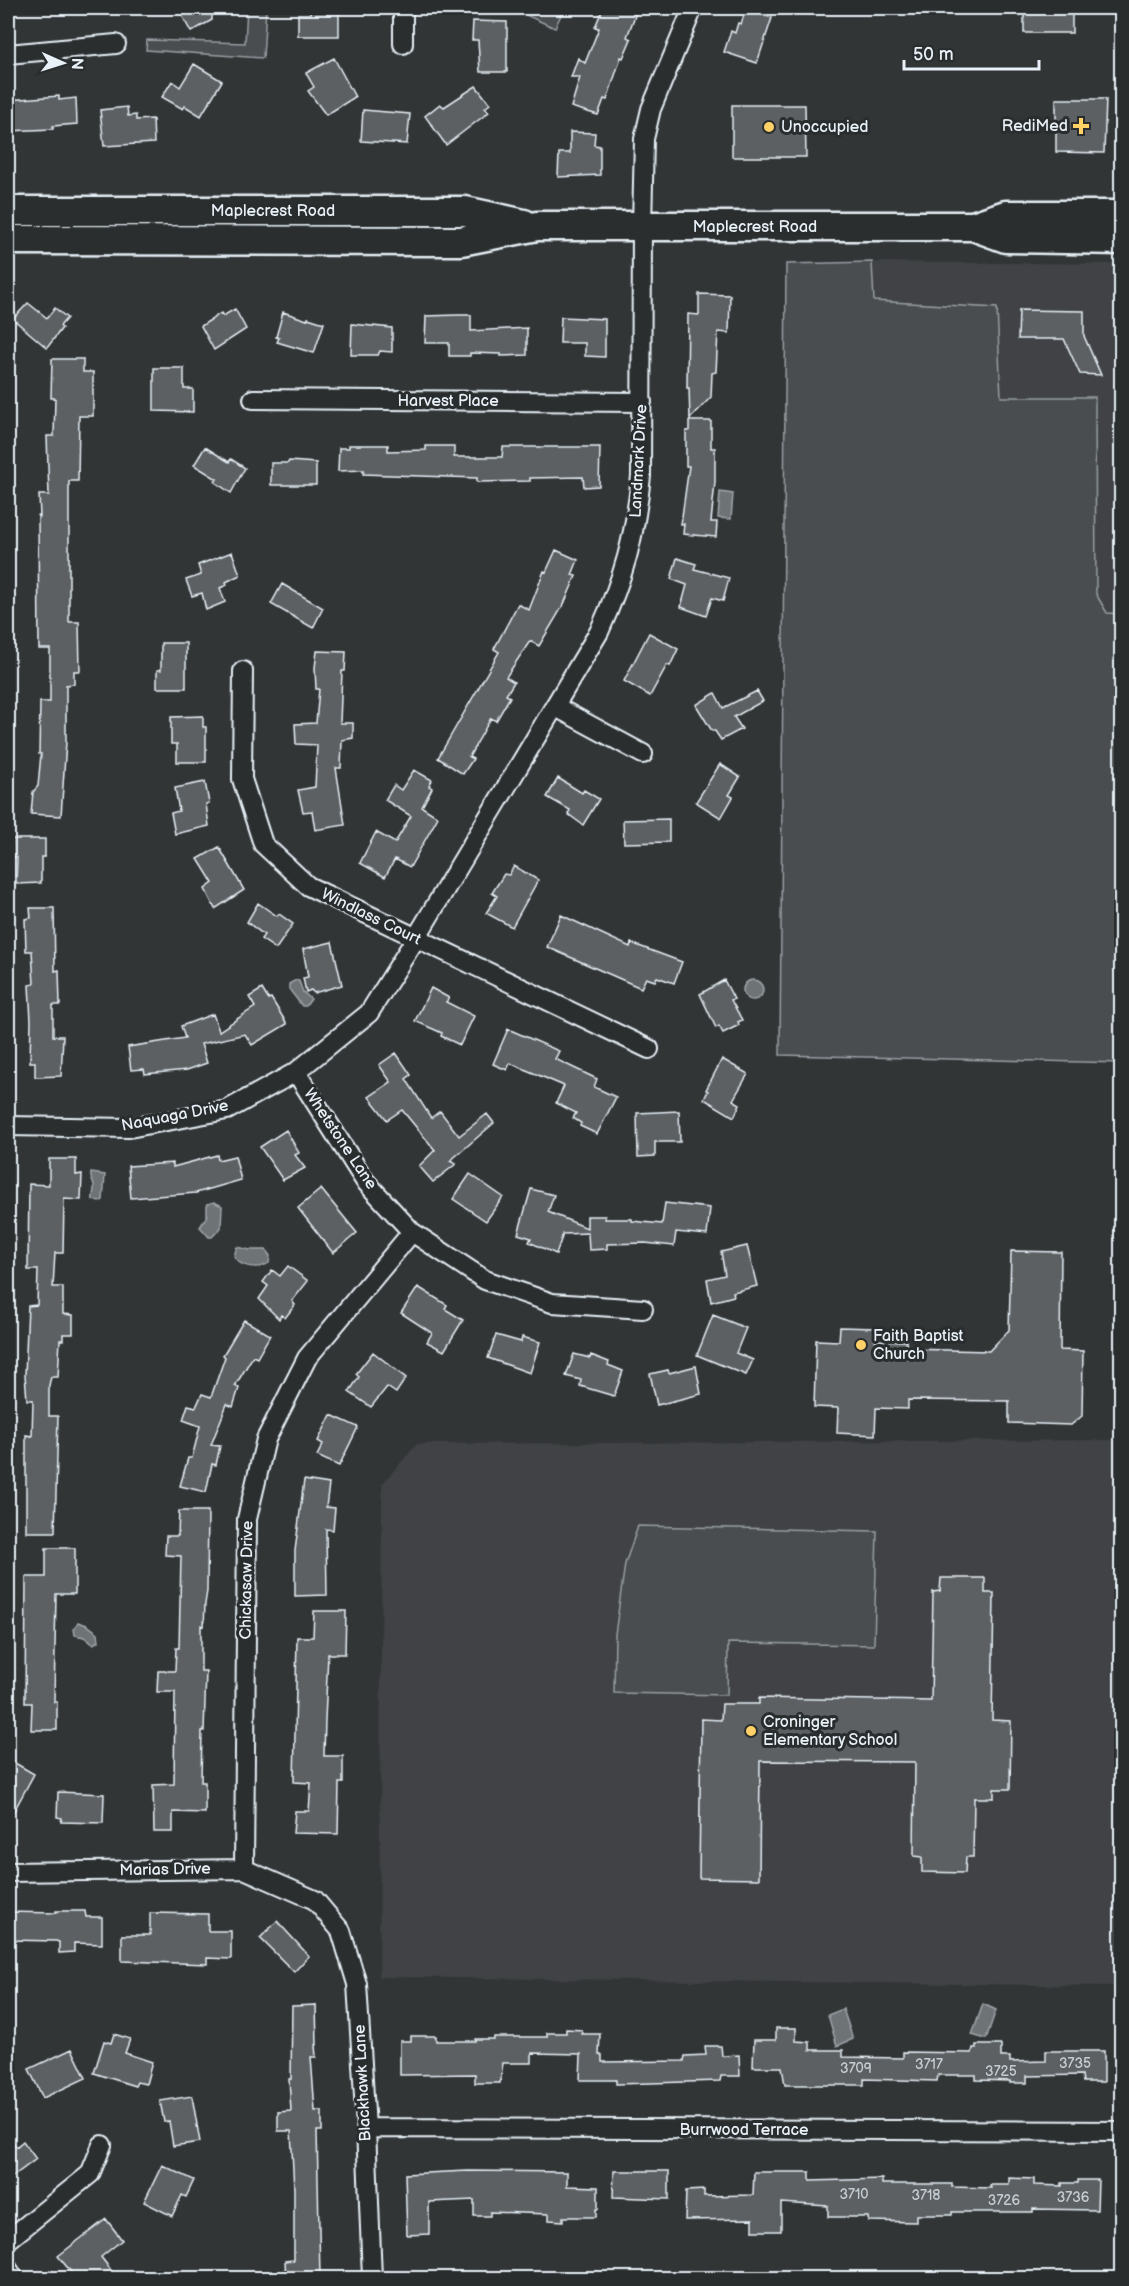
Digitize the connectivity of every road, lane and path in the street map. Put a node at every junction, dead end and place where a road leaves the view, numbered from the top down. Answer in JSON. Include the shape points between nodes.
{"nodes":[{"id":1,"x":403,"y":8,"type":"edge"},
{"id":2,"x":693,"y":8,"type":"edge"},
{"id":3,"x":116,"y":44,"type":"dead end"},
{"id":4,"x":403,"y":44,"type":"dead end"},
{"id":5,"x":8,"y":54,"type":"edge"},
{"id":6,"x":8,"y":211,"type":"edge"},
{"id":7,"x":1122,"y":215,"type":"edge"},
{"id":8,"x":537,"y":226,"type":"junction"},
{"id":9,"x":642,"y":226,"type":"junction"},
{"id":10,"x":973,"y":226,"type":"junction"},
{"id":11,"x":8,"y":240,"type":"edge"},
{"id":12,"x":1122,"y":240,"type":"edge"},
{"id":13,"x":253,"y":399,"type":"dead end"},
{"id":14,"x":642,"y":402,"type":"junction"},
{"id":15,"x":243,"y":671,"type":"dead end"},
{"id":16,"x":556,"y":707,"type":"junction"},
{"id":17,"x":643,"y":754,"type":"dead end"},
{"id":18,"x":417,"y":938,"type":"junction"},
{"id":19,"x":649,"y":1049,"type":"dead end"},
{"id":20,"x":296,"y":1072,"type":"junction"},
{"id":21,"x":8,"y":1126,"type":"edge"},
{"id":22,"x":412,"y":1233,"type":"junction"},
{"id":23,"x":643,"y":1309,"type":"dead end"},
{"id":24,"x":244,"y":1869,"type":"junction"},
{"id":25,"x":8,"y":1872,"type":"edge"},
{"id":26,"x":315,"y":1900,"type":"joint"},
{"id":27,"x":366,"y":2128,"type":"junction"},
{"id":28,"x":1122,"y":2131,"type":"edge"},
{"id":29,"x":102,"y":2145,"type":"dead end"},
{"id":30,"x":8,"y":2240,"type":"edge"},
{"id":31,"x":8,"y":2269,"type":"edge"},
{"id":32,"x":14,"y":2278,"type":"edge"},
{"id":33,"x":372,"y":2278,"type":"edge"}],
"edges":[{"from":1,"to":4,"type":"street"},
{"from":2,"to":9,"type":"street","name":"Landmark Drive","via":[[651,109],[644,139]]},
{"from":3,"to":5,"type":"street"},
{"from":6,"to":8,"type":"main road","name":"Maplecrest Road","via":[[465,212]]},
{"from":7,"to":10,"type":"main road","name":"Maplecrest Road","via":[[1006,215]]},
{"from":8,"to":9,"type":"main road","name":"Maplecrest Road"},
{"from":8,"to":11,"type":"main road","name":"Maplecrest Road","via":[[461,241]]},
{"from":9,"to":10,"type":"main road","name":"Maplecrest Road"},
{"from":9,"to":14,"type":"street","name":"Landmark Drive"},
{"from":10,"to":12,"type":"main road","name":"Maplecrest Road","via":[[1006,237]]},
{"from":13,"to":14,"type":"street","name":"Harvest Place"},
{"from":14,"to":16,"type":"street","name":"Landmark Drive","via":[[641,476],[629,555],[599,632]]},
{"from":15,"to":18,"type":"street","name":"Windlass Court","via":[[242,780],[263,844],[308,886]]},
{"from":16,"to":17,"type":"street"},
{"from":16,"to":18,"type":"street","name":"Landmark Drive"},
{"from":18,"to":19,"type":"street","name":"Windlass Court"},
{"from":18,"to":20,"type":"street","name":"Naquaga Drive","via":[[369,1012]]},
{"from":20,"to":21,"type":"street","name":"Naquaga Drive","via":[[227,1110],[129,1128]]},
{"from":20,"to":22,"type":"street","name":"Whetstone Lane","via":[[365,1181]]},
{"from":22,"to":23,"type":"street","name":"Whetstone Lane","via":[[485,1280],[552,1303]]},
{"from":22,"to":24,"type":"street","name":"Chickasaw Drive","via":[[307,1358],[266,1439],[247,1519]]},
{"from":24,"to":25,"type":"street","name":"Marias Drive"},
{"from":24,"to":26,"type":"street","name":"Marias Drive"},
{"from":26,"to":27,"type":"street","name":"Blackhawk Lane","via":[[341,1931],[357,1984]]},
{"from":27,"to":28,"type":"street","name":"Burrwood Terrace"},
{"from":27,"to":33,"type":"street","name":"Blackhawk Lane"},
{"from":29,"to":30,"type":"street","via":[[90,2174]]},
{"from":31,"to":32,"type":"street"}]}
